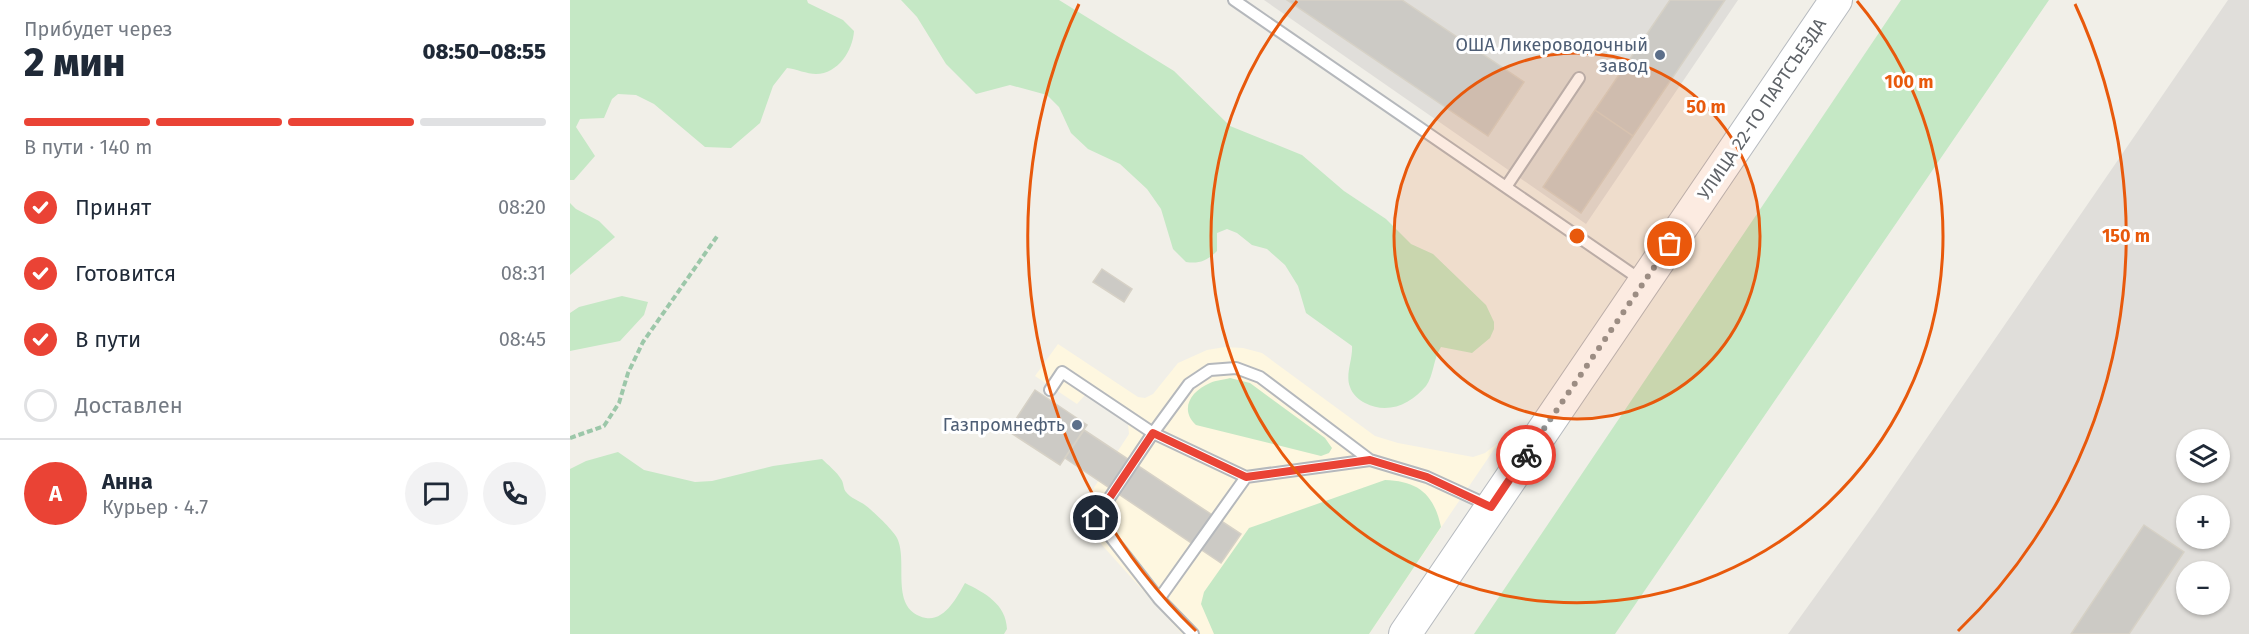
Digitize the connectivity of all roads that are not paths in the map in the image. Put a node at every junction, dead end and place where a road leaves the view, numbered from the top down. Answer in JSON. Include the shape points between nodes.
{"nodes":[{"id":1,"x":1234,"y":0,"type":"edge"},
{"id":2,"x":1836,"y":0,"type":"edge"},
{"id":3,"x":1579,"y":78,"type":"dead end"},
{"id":4,"x":1506,"y":187,"type":"junction"},
{"id":5,"x":1644,"y":282,"type":"junction"},
{"id":6,"x":1050,"y":390,"type":"dead end"},
{"id":7,"x":1153,"y":433,"type":"junction"},
{"id":8,"x":1370,"y":460,"type":"junction"},
{"id":9,"x":1246,"y":477,"type":"junction"},
{"id":10,"x":1491,"y":507,"type":"junction"},
{"id":11,"x":1159,"y":599,"type":"junction"},
{"id":12,"x":1193,"y":634,"type":"edge"},
{"id":13,"x":1405,"y":634,"type":"edge"}],
"edges":[{"from":1,"to":4,"type":"lane"},
{"from":2,"to":5,"type":"main road","name":"УЛИЦА 22-ГО ПАРТСЪЕЗДА"},
{"from":3,"to":4,"type":"lane"},
{"from":4,"to":5,"type":"lane"},
{"from":5,"to":10,"type":"main road","name":"УЛИЦА 22-ГО ПАРТСЪЕЗДА"},
{"from":6,"to":7,"type":"lane","via":[[1062,372]]},
{"from":7,"to":8,"type":"lane","via":[[1189,384],[1210,369],[1236,368],[1260,377]]},
{"from":7,"to":9,"type":"lane"},
{"from":7,"to":11,"type":"lane","via":[[1096,518]]},
{"from":8,"to":9,"type":"lane"},
{"from":8,"to":10,"type":"lane","via":[[1427,477]]},
{"from":9,"to":11,"type":"lane"},
{"from":10,"to":13,"type":"main road","name":"УЛИЦА 22-ГО ПАРТСЪЕЗДА"},
{"from":11,"to":12,"type":"lane"}]}
